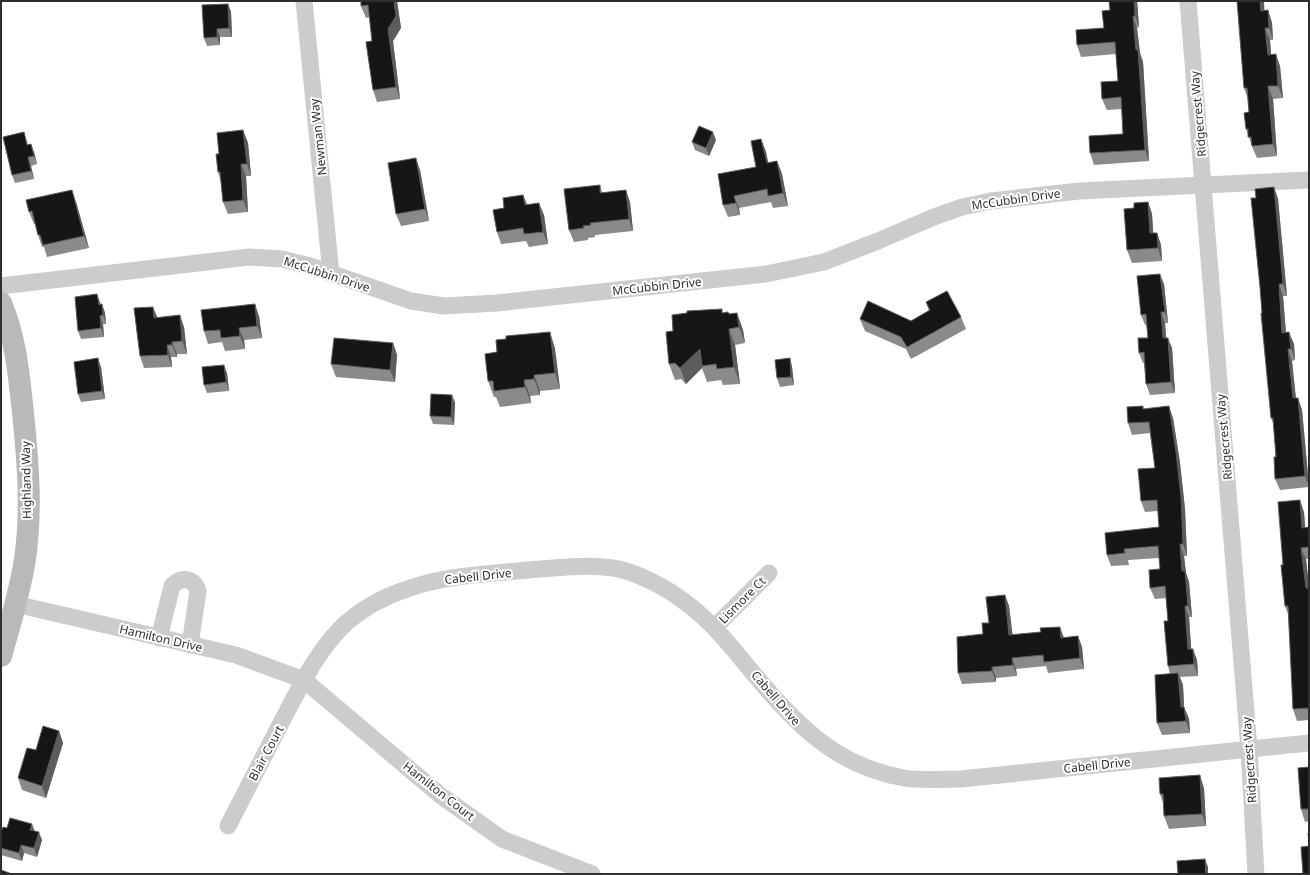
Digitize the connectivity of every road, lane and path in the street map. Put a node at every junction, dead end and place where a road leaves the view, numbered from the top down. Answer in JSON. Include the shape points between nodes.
{"nodes":[{"id":1,"x":304,"y":1,"type":"edge"},
{"id":2,"x":1188,"y":1,"type":"edge"},
{"id":3,"x":1309,"y":180,"type":"edge"},
{"id":4,"x":1204,"y":185,"type":"junction"},
{"id":5,"x":331,"y":274,"type":"junction"},
{"id":6,"x":1,"y":286,"type":"edge"},
{"id":7,"x":1,"y":303,"type":"edge"},
{"id":8,"x":769,"y":573,"type":"dead end"},
{"id":9,"x":15,"y":604,"type":"junction"},
{"id":10,"x":715,"y":627,"type":"junction"},
{"id":11,"x":159,"y":638,"type":"junction"},
{"id":12,"x":190,"y":644,"type":"junction"},
{"id":13,"x":1,"y":656,"type":"edge"},
{"id":14,"x":304,"y":680,"type":"junction"},
{"id":15,"x":1309,"y":743,"type":"edge"},
{"id":16,"x":1249,"y":749,"type":"junction"},
{"id":17,"x":228,"y":826,"type":"dead end"},
{"id":18,"x":592,"y":874,"type":"edge"},
{"id":19,"x":1256,"y":874,"type":"edge"}],
"edges":[{"from":1,"to":5,"type":"street","name":"Newman Way"},
{"from":2,"to":4,"type":"street","name":"Ridgecrest Way"},
{"from":3,"to":4,"type":"street","name":"McCubbin Drive"},
{"from":4,"to":5,"type":"street","name":"McCubbin Drive","via":[[1050,193],[991,201],[962,207],[852,252],[796,269],[497,303],[459,306],[429,304],[398,297]]},
{"from":4,"to":16,"type":"street","name":"Ridgecrest Way"},
{"from":5,"to":6,"type":"street","name":"McCubbin Drive","via":[[282,259],[249,257]]},
{"from":7,"to":9,"type":"street","name":"Highland Way","via":[[14,342],[27,454],[25,558]]},
{"from":8,"to":10,"type":"street","name":"Lismore Ct"},
{"from":9,"to":11,"type":"street","name":"Hamilton Drive"},
{"from":9,"to":13,"type":"street","name":"Highland Way"},
{"from":10,"to":14,"type":"street","name":"Cabell Drive","via":[[683,600],[648,580],[614,568],[583,566],[452,578],[406,589],[371,605],[347,622],[327,644]]},
{"from":10,"to":16,"type":"street","name":"Cabell Drive","via":[[802,727],[829,748],[852,761],[904,778],[961,779]]},
{"from":11,"to":12,"type":"street","name":"Hamilton Drive"},
{"from":11,"to":12,"type":"street","via":[[172,586],[186,579],[194,583],[198,591]]},
{"from":12,"to":14,"type":"street","name":"Hamilton Drive","via":[[236,655]]},
{"from":14,"to":17,"type":"street","name":"Blair Court"},
{"from":14,"to":18,"type":"street","name":"Hamilton Court","via":[[440,795],[502,839]]},
{"from":15,"to":16,"type":"street","name":"Cabell Drive"},
{"from":16,"to":19,"type":"street","name":"Ridgecrest Way"}]}
